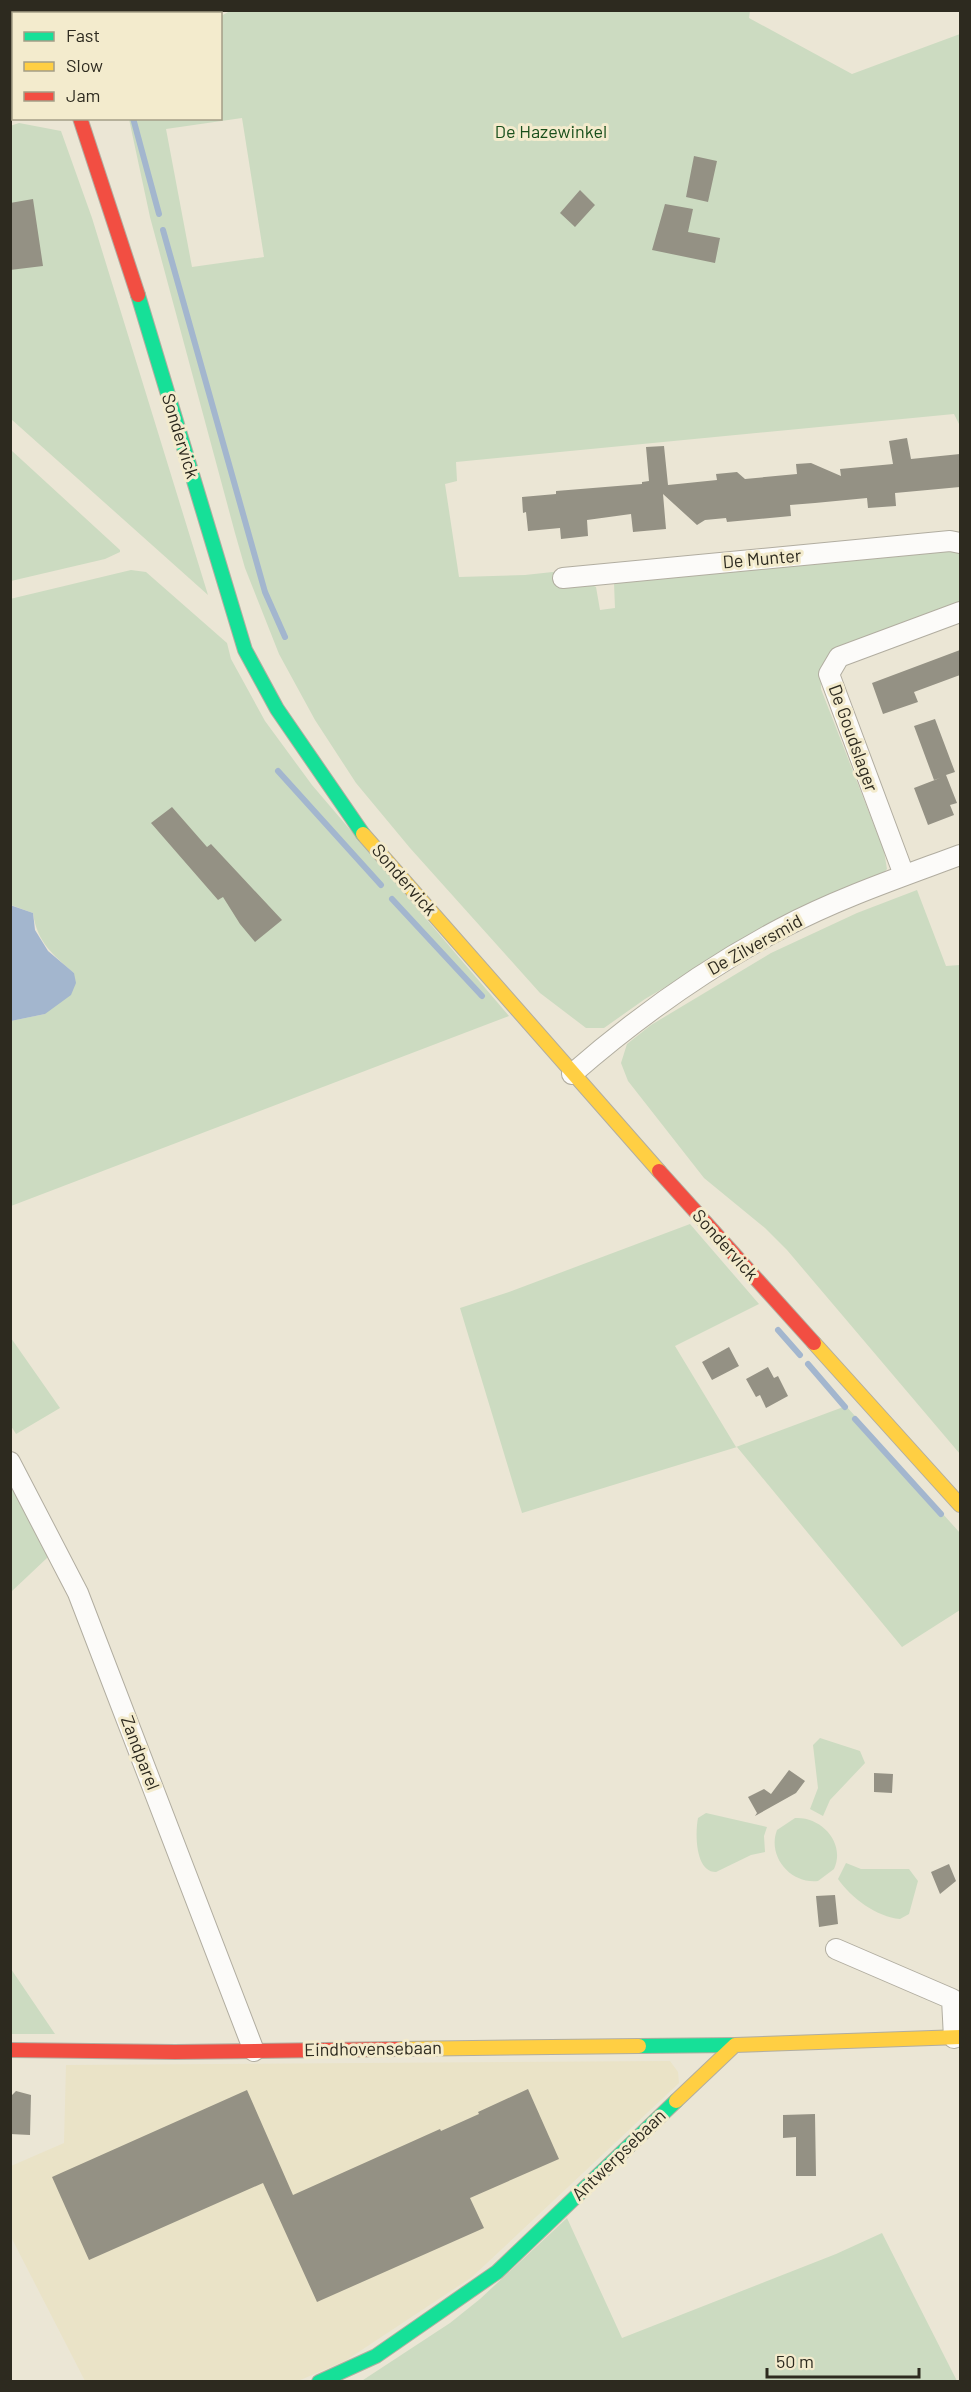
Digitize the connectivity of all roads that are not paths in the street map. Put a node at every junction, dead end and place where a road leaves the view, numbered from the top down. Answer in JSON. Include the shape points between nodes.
{"nodes":[{"id":1,"x":81,"y":120,"type":"edge"},
{"id":2,"x":960,"y":543,"type":"edge"},
{"id":3,"x":562,"y":578,"type":"dead end"},
{"id":4,"x":960,"y":612,"type":"edge"},
{"id":5,"x":960,"y":855,"type":"edge"},
{"id":6,"x":904,"y":875,"type":"junction"},
{"id":7,"x":572,"y":1074,"type":"junction"},
{"id":8,"x":10,"y":1462,"type":"edge"},
{"id":9,"x":960,"y":1505,"type":"edge"},
{"id":10,"x":836,"y":1949,"type":"dead end"},
{"id":11,"x":957,"y":2038,"type":"edge"},
{"id":12,"x":735,"y":2045,"type":"junction"},
{"id":13,"x":10,"y":2050,"type":"edge"},
{"id":14,"x":254,"y":2051,"type":"junction"},
{"id":15,"x":319,"y":2382,"type":"edge"}],
"edges":[{"from":1,"to":7,"type":"street","name":"Sondervick","via":[[117,226],[245,650],[278,710],[355,825]]},
{"from":2,"to":3,"type":"street","name":"De Munter"},
{"from":4,"to":6,"type":"street","name":"De Goudslager","via":[[839,657],[829,674]]},
{"from":5,"to":6,"type":"street","name":"De Zilversmid"},
{"from":6,"to":7,"type":"street","name":"De Zilversmid","via":[[783,927],[698,977]]},
{"from":7,"to":9,"type":"street","name":"Sondervick"},
{"from":8,"to":14,"type":"street","name":"Zandparel","via":[[78,1593]]},
{"from":10,"to":11,"type":"street","via":[[952,1999]]},
{"from":11,"to":12,"type":"street"},
{"from":12,"to":14,"type":"street","name":"Eindhovensebaan"},
{"from":12,"to":15,"type":"street","name":"Antwerpsebaan","via":[[497,2272],[376,2356]]},
{"from":13,"to":14,"type":"street","name":"Eindhovensebaan"}]}
